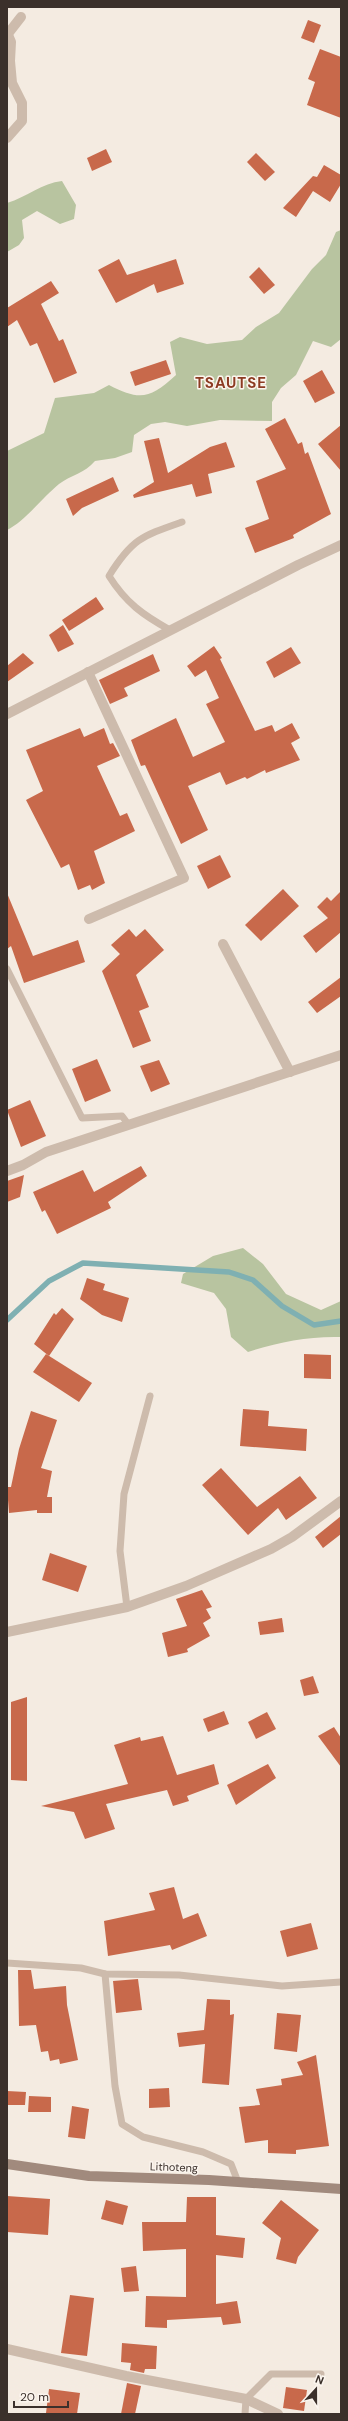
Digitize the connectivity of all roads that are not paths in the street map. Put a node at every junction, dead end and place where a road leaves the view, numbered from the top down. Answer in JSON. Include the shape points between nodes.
{"nodes":[{"id":1,"x":21,"y":17,"type":"dead end"},
{"id":2,"x":7,"y":35,"type":"edge"},
{"id":3,"x":7,"y":138,"type":"edge"},
{"id":4,"x":182,"y":522,"type":"dead end"},
{"id":5,"x":341,"y":545,"type":"edge"},
{"id":6,"x":170,"y":630,"type":"junction"},
{"id":7,"x":88,"y":672,"type":"junction"},
{"id":8,"x":7,"y":714,"type":"edge"},
{"id":9,"x":89,"y":919,"type":"dead end"},
{"id":10,"x":223,"y":944,"type":"dead end"},
{"id":11,"x":7,"y":969,"type":"edge"},
{"id":12,"x":341,"y":1055,"type":"edge"},
{"id":13,"x":290,"y":1072,"type":"junction"},
{"id":14,"x":128,"y":1124,"type":"junction"},
{"id":15,"x":7,"y":1170,"type":"edge"},
{"id":16,"x":150,"y":1396,"type":"dead end"},
{"id":17,"x":341,"y":1501,"type":"edge"},
{"id":18,"x":127,"y":1607,"type":"junction"},
{"id":19,"x":7,"y":1632,"type":"edge"},
{"id":20,"x":7,"y":1963,"type":"edge"},
{"id":21,"x":105,"y":1974,"type":"junction"},
{"id":22,"x":341,"y":1982,"type":"edge"},
{"id":23,"x":7,"y":2164,"type":"edge"},
{"id":24,"x":238,"y":2182,"type":"junction"},
{"id":25,"x":341,"y":2189,"type":"edge"},
{"id":26,"x":7,"y":2349,"type":"edge"},
{"id":27,"x":321,"y":2374,"type":"dead end"},
{"id":28,"x":246,"y":2399,"type":"junction"},
{"id":29,"x":245,"y":2414,"type":"edge"},
{"id":30,"x":278,"y":2414,"type":"edge"}],
"edges":[{"from":1,"to":2,"type":"street"},
{"from":2,"to":3,"type":"street","via":[[11,42],[12,83],[22,103],[22,121]]},
{"from":4,"to":6,"type":"lane","via":[[146,535],[124,552],[109,576],[120,593],[142,614]]},
{"from":5,"to":6,"type":"street","via":[[298,564]]},
{"from":6,"to":7,"type":"street"},
{"from":7,"to":8,"type":"street"},
{"from":7,"to":9,"type":"street","via":[[184,878]]},
{"from":10,"to":13,"type":"street"},
{"from":11,"to":14,"type":"lane","via":[[82,1118],[122,1116]]},
{"from":12,"to":13,"type":"street"},
{"from":13,"to":14,"type":"street"},
{"from":14,"to":15,"type":"street","via":[[46,1152],[23,1165]]},
{"from":16,"to":18,"type":"lane","via":[[124,1494],[120,1551]]},
{"from":17,"to":18,"type":"street","via":[[271,1549],[186,1586]]},
{"from":18,"to":19,"type":"street"},
{"from":20,"to":21,"type":"lane","via":[[81,1968]]},
{"from":21,"to":22,"type":"lane","via":[[179,1976],[282,1986]]},
{"from":21,"to":24,"type":"lane","via":[[115,2086],[122,2124],[143,2136],[203,2152],[231,2164]]},
{"from":23,"to":24,"type":"main road","name":"Lithoteng","via":[[89,2176]]},
{"from":24,"to":25,"type":"main road","name":"Lithoteng"},
{"from":26,"to":28,"type":"street","via":[[126,2376]]},
{"from":27,"to":28,"type":"lane","via":[[270,2374]]},
{"from":28,"to":29,"type":"lane"},
{"from":28,"to":30,"type":"street"}]}
